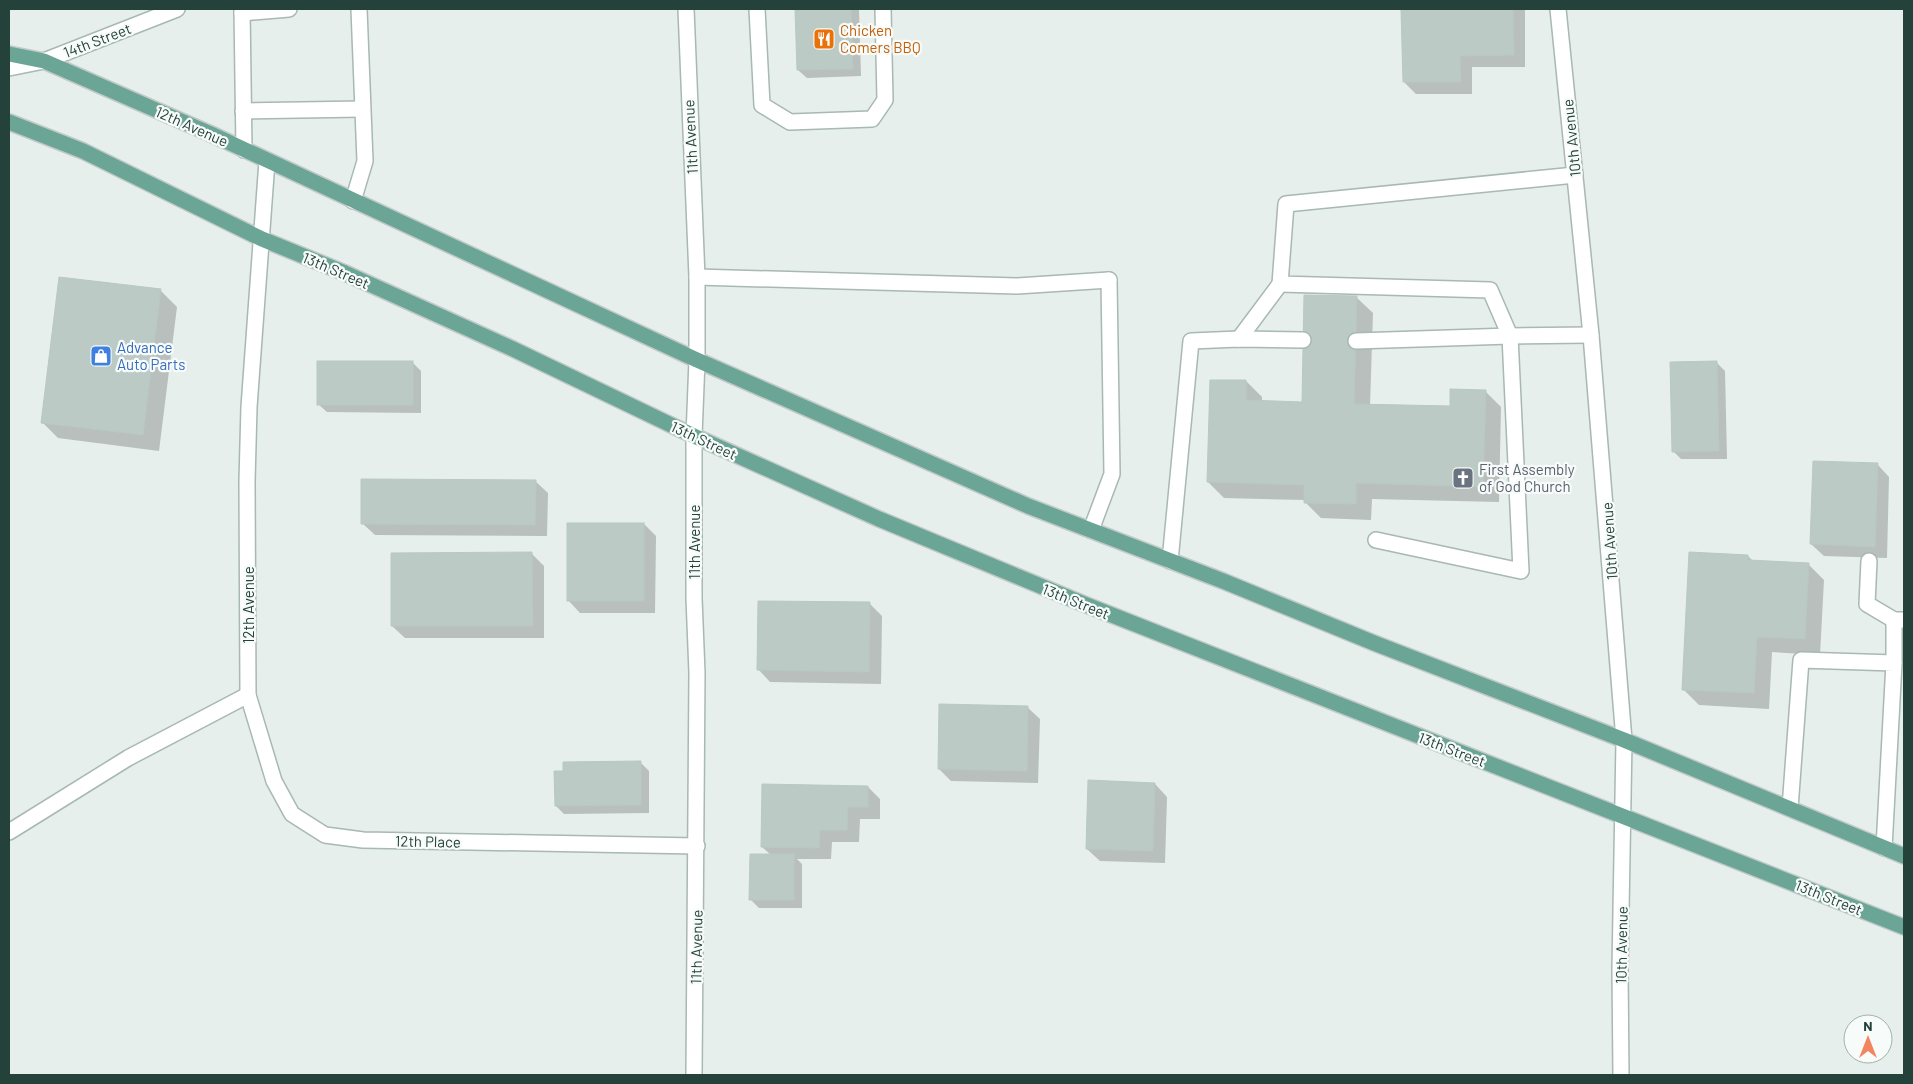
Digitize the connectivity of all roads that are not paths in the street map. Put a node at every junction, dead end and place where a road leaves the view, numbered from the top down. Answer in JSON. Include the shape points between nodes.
{"nodes":[{"id":1,"x":177,"y":9,"type":"edge"},
{"id":2,"x":289,"y":9,"type":"edge"},
{"id":3,"x":359,"y":9,"type":"edge"},
{"id":4,"x":686,"y":9,"type":"edge"},
{"id":5,"x":757,"y":9,"type":"edge"},
{"id":6,"x":883,"y":9,"type":"edge"},
{"id":7,"x":1558,"y":9,"type":"edge"},
{"id":8,"x":242,"y":11,"type":"edge"},
{"id":9,"x":9,"y":54,"type":"edge"},
{"id":10,"x":44,"y":61,"type":"junction"},
{"id":11,"x":9,"y":68,"type":"edge"},
{"id":12,"x":362,"y":109,"type":"junction"},
{"id":13,"x":243,"y":111,"type":"junction"},
{"id":14,"x":9,"y":122,"type":"edge"},
{"id":15,"x":244,"y":150,"type":"junction"},
{"id":16,"x":267,"y":161,"type":"junction"},
{"id":17,"x":1575,"y":175,"type":"junction"},
{"id":18,"x":354,"y":201,"type":"junction"},
{"id":19,"x":262,"y":239,"type":"junction"},
{"id":20,"x":697,"y":277,"type":"junction"},
{"id":21,"x":1280,"y":284,"type":"junction"},
{"id":22,"x":1591,"y":335,"type":"junction"},
{"id":23,"x":1510,"y":336,"type":"junction"},
{"id":24,"x":1239,"y":339,"type":"junction"},
{"id":25,"x":1304,"y":340,"type":"dead end"},
{"id":26,"x":1356,"y":341,"type":"dead end"},
{"id":27,"x":697,"y":360,"type":"junction"},
{"id":28,"x":694,"y":436,"type":"junction"},
{"id":29,"x":1091,"y":530,"type":"junction"},
{"id":30,"x":1376,"y":540,"type":"dead end"},
{"id":31,"x":1170,"y":561,"type":"junction"},
{"id":32,"x":1869,"y":561,"type":"dead end"},
{"id":33,"x":1899,"y":620,"type":"edge"},
{"id":34,"x":1894,"y":663,"type":"junction"},
{"id":35,"x":248,"y":695,"type":"junction"},
{"id":36,"x":1624,"y":740,"type":"junction"},
{"id":37,"x":1790,"y":808,"type":"junction"},
{"id":38,"x":1623,"y":816,"type":"junction"},
{"id":39,"x":9,"y":832,"type":"edge"},
{"id":40,"x":697,"y":846,"type":"junction"},
{"id":41,"x":1884,"y":848,"type":"junction"},
{"id":42,"x":1904,"y":856,"type":"edge"},
{"id":43,"x":1904,"y":927,"type":"edge"},
{"id":44,"x":694,"y":1075,"type":"edge"},
{"id":45,"x":1621,"y":1075,"type":"edge"}],
"edges":[{"from":1,"to":10,"type":"street","name":"14th Street"},
{"from":2,"to":8,"type":"street"},
{"from":3,"to":12,"type":"street"},
{"from":4,"to":20,"type":"street","name":"11th Avenue"},
{"from":5,"to":6,"type":"street","via":[[762,105],[790,122],[872,119],[885,100]]},
{"from":7,"to":17,"type":"street","name":"10th Avenue"},
{"from":8,"to":13,"type":"street"},
{"from":9,"to":10,"type":"main road","name":"14th Street"},
{"from":10,"to":11,"type":"street","name":"14th Street"},
{"from":10,"to":15,"type":"main road","name":"12th Avenue"},
{"from":12,"to":13,"type":"street"},
{"from":12,"to":18,"type":"street","via":[[364,162]]},
{"from":13,"to":15,"type":"street"},
{"from":14,"to":19,"type":"main road","via":[[83,150]]},
{"from":15,"to":16,"type":"main road","name":"12th Avenue"},
{"from":16,"to":18,"type":"main road"},
{"from":16,"to":19,"type":"street","name":"12th Avenue"},
{"from":17,"to":21,"type":"street","via":[[1286,204]]},
{"from":17,"to":22,"type":"street","name":"10th Avenue"},
{"from":18,"to":27,"type":"main road"},
{"from":19,"to":28,"type":"main road","name":"13th Street","via":[[504,345]]},
{"from":19,"to":35,"type":"street","name":"12th Avenue","via":[[249,407]]},
{"from":20,"to":27,"type":"street","name":"11th Avenue"},
{"from":20,"to":29,"type":"street","via":[[1017,286],[1109,280],[1112,474]]},
{"from":21,"to":23,"type":"street","via":[[1490,290]]},
{"from":21,"to":24,"type":"street"},
{"from":22,"to":23,"type":"street"},
{"from":22,"to":36,"type":"street","name":"10th Avenue"},
{"from":23,"to":26,"type":"street"},
{"from":23,"to":30,"type":"street","via":[[1521,571]]},
{"from":24,"to":25,"type":"street"},
{"from":24,"to":31,"type":"street","via":[[1191,341]]},
{"from":27,"to":28,"type":"street","name":"11th Avenue"},
{"from":27,"to":29,"type":"main road","via":[[1028,506]]},
{"from":28,"to":38,"type":"main road","name":"13th Street","via":[[879,519],[1084,604]]},
{"from":28,"to":40,"type":"street","name":"11th Avenue"},
{"from":29,"to":31,"type":"main road"},
{"from":31,"to":36,"type":"main road"},
{"from":32,"to":33,"type":"street","via":[[1867,604]]},
{"from":33,"to":34,"type":"street"},
{"from":34,"to":37,"type":"street","via":[[1801,660]]},
{"from":34,"to":41,"type":"street"},
{"from":35,"to":39,"type":"street","via":[[128,758]]},
{"from":35,"to":40,"type":"street","name":"12th Place","via":[[274,781],[292,814],[325,835],[363,840]]},
{"from":36,"to":37,"type":"main road"},
{"from":36,"to":38,"type":"street","name":"10th Avenue"},
{"from":37,"to":41,"type":"main road"},
{"from":38,"to":43,"type":"main road","name":"13th Street"},
{"from":38,"to":45,"type":"street","name":"10th Avenue"},
{"from":40,"to":44,"type":"street","name":"11th Avenue"},
{"from":41,"to":42,"type":"main road"}]}
